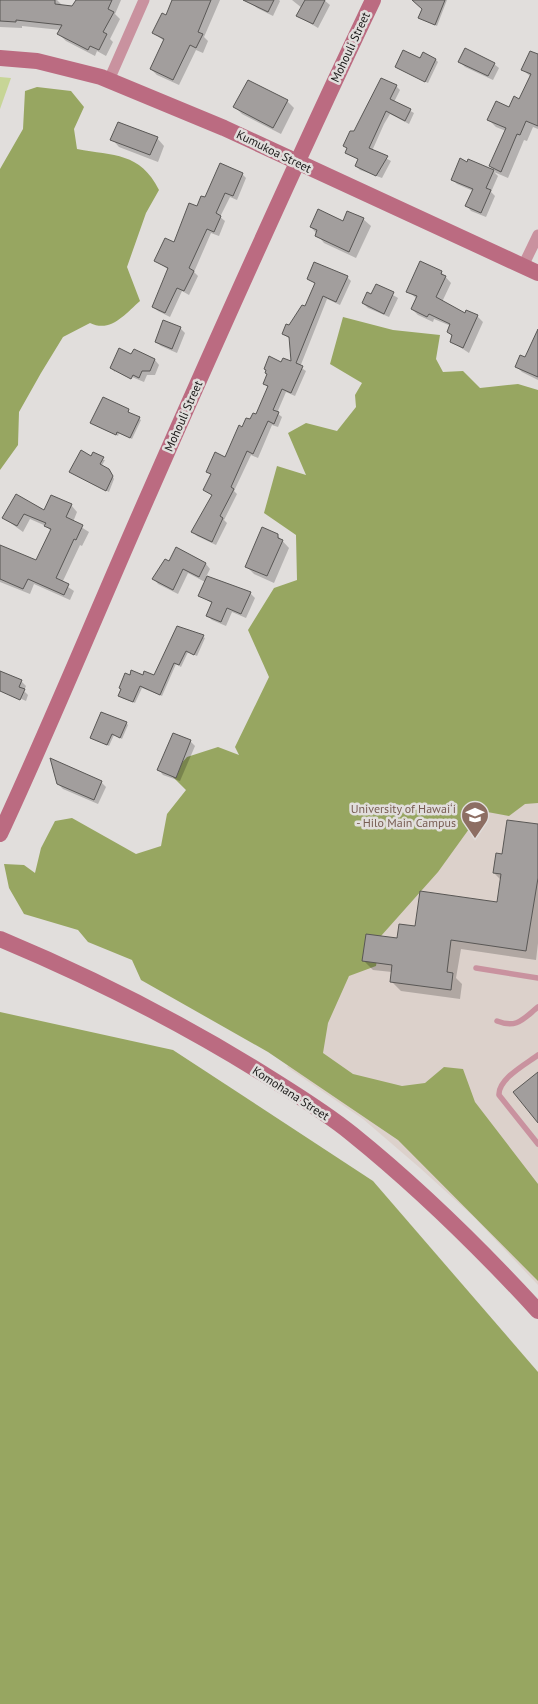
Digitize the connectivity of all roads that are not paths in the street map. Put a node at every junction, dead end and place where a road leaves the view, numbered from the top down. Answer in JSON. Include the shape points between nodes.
{"nodes":[{"id":1,"x":144,"y":0,"type":"edge"},
{"id":2,"x":372,"y":0,"type":"edge"},
{"id":3,"x":0,"y":58,"type":"edge"},
{"id":4,"x":108,"y":80,"type":"junction"},
{"id":5,"x":296,"y":162,"type":"junction"},
{"id":6,"x":538,"y":234,"type":"edge"},
{"id":7,"x":531,"y":270,"type":"edge"},
{"id":8,"x":0,"y":834,"type":"edge"},
{"id":9,"x":0,"y":938,"type":"edge"},
{"id":10,"x":476,"y":968,"type":"dead end"},
{"id":11,"x":538,"y":978,"type":"edge"},
{"id":12,"x":538,"y":1008,"type":"edge"},
{"id":13,"x":497,"y":1021,"type":"dead end"},
{"id":14,"x":538,"y":1055,"type":"edge"},
{"id":15,"x":538,"y":1144,"type":"edge"},
{"id":16,"x":538,"y":1311,"type":"edge"}],
"edges":[{"from":1,"to":4,"type":"street"},
{"from":2,"to":5,"type":"street","name":"Mohouli Street"},
{"from":3,"to":4,"type":"street","name":"Kumukoa Street","via":[[38,61]]},
{"from":4,"to":5,"type":"street","name":"Kumukoa Street"},
{"from":5,"to":7,"type":"street","name":"Kumukoa Street"},
{"from":5,"to":8,"type":"street","name":"Mohouli Street"},
{"from":6,"to":7,"type":"street"},
{"from":9,"to":16,"type":"street","name":"Komohana Street","via":[[129,997],[229,1053],[351,1133],[455,1224]]},
{"from":10,"to":11,"type":"lane"},
{"from":12,"to":13,"type":"lane","via":[[519,1023],[508,1026]]},
{"from":14,"to":15,"type":"lane","via":[[504,1082],[499,1090],[499,1096]]}]}
